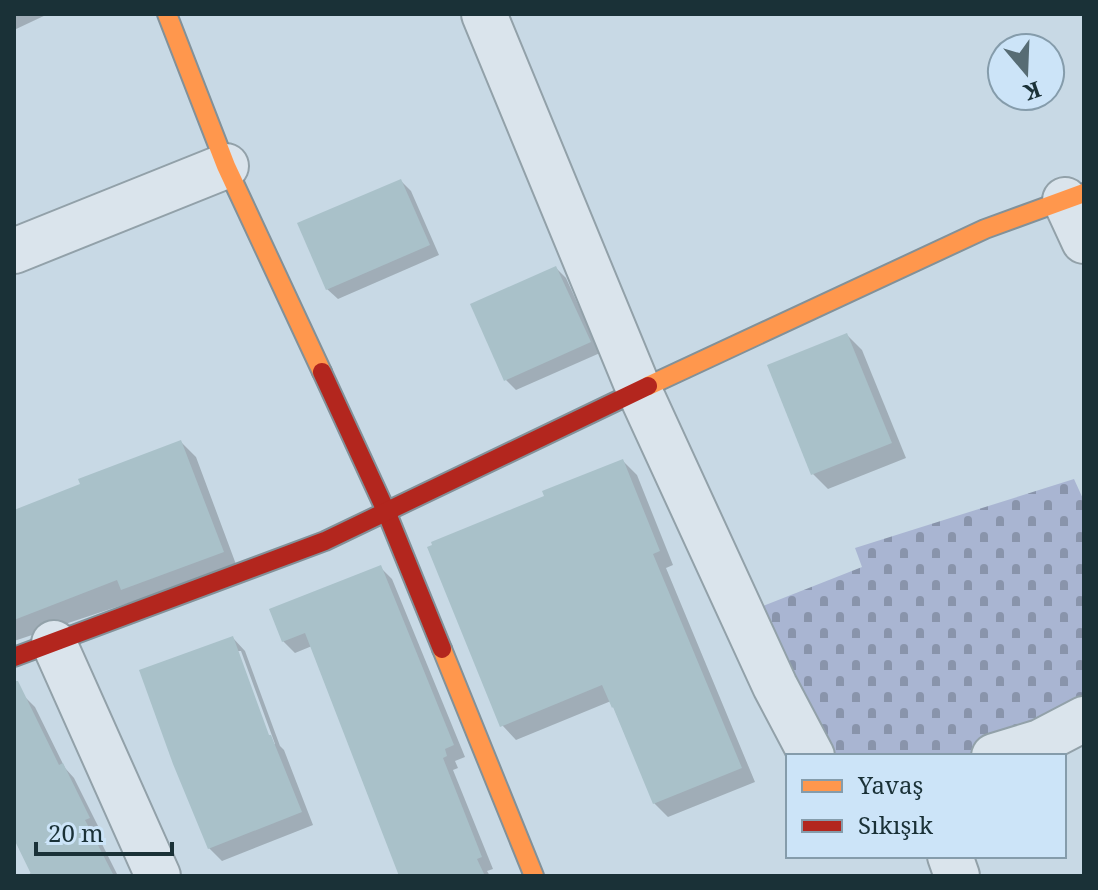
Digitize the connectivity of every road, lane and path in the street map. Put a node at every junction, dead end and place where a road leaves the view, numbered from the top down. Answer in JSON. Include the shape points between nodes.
{"nodes":[{"id":1,"x":167,"y":14,"type":"edge"},
{"id":2,"x":484,"y":14,"type":"edge"},
{"id":3,"x":226,"y":166,"type":"junction"},
{"id":4,"x":1075,"y":196,"type":"edge"},
{"id":5,"x":1084,"y":241,"type":"edge"},
{"id":6,"x":14,"y":251,"type":"edge"},
{"id":7,"x":639,"y":390,"type":"junction"},
{"id":8,"x":386,"y":511,"type":"junction"},
{"id":9,"x":54,"y":643,"type":"junction"},
{"id":10,"x":14,"y":657,"type":"edge"},
{"id":11,"x":1084,"y":719,"type":"edge"},
{"id":12,"x":811,"y":754,"type":"edge"},
{"id":13,"x":1001,"y":754,"type":"edge"},
{"id":14,"x":158,"y":876,"type":"edge"},
{"id":15,"x":534,"y":876,"type":"edge"}],
"edges":[{"from":1,"to":3,"type":"street"},
{"from":2,"to":7,"type":"street"},
{"from":3,"to":6,"type":"street"},
{"from":3,"to":8,"type":"street"},
{"from":4,"to":5,"type":"street"},
{"from":4,"to":7,"type":"street","via":[[985,229]]},
{"from":7,"to":8,"type":"street"},
{"from":7,"to":12,"type":"street"},
{"from":8,"to":9,"type":"street","via":[[325,541]]},
{"from":8,"to":15,"type":"street"},
{"from":9,"to":10,"type":"street"},
{"from":9,"to":14,"type":"street"},
{"from":11,"to":13,"type":"street","via":[[1040,742]]}]}
